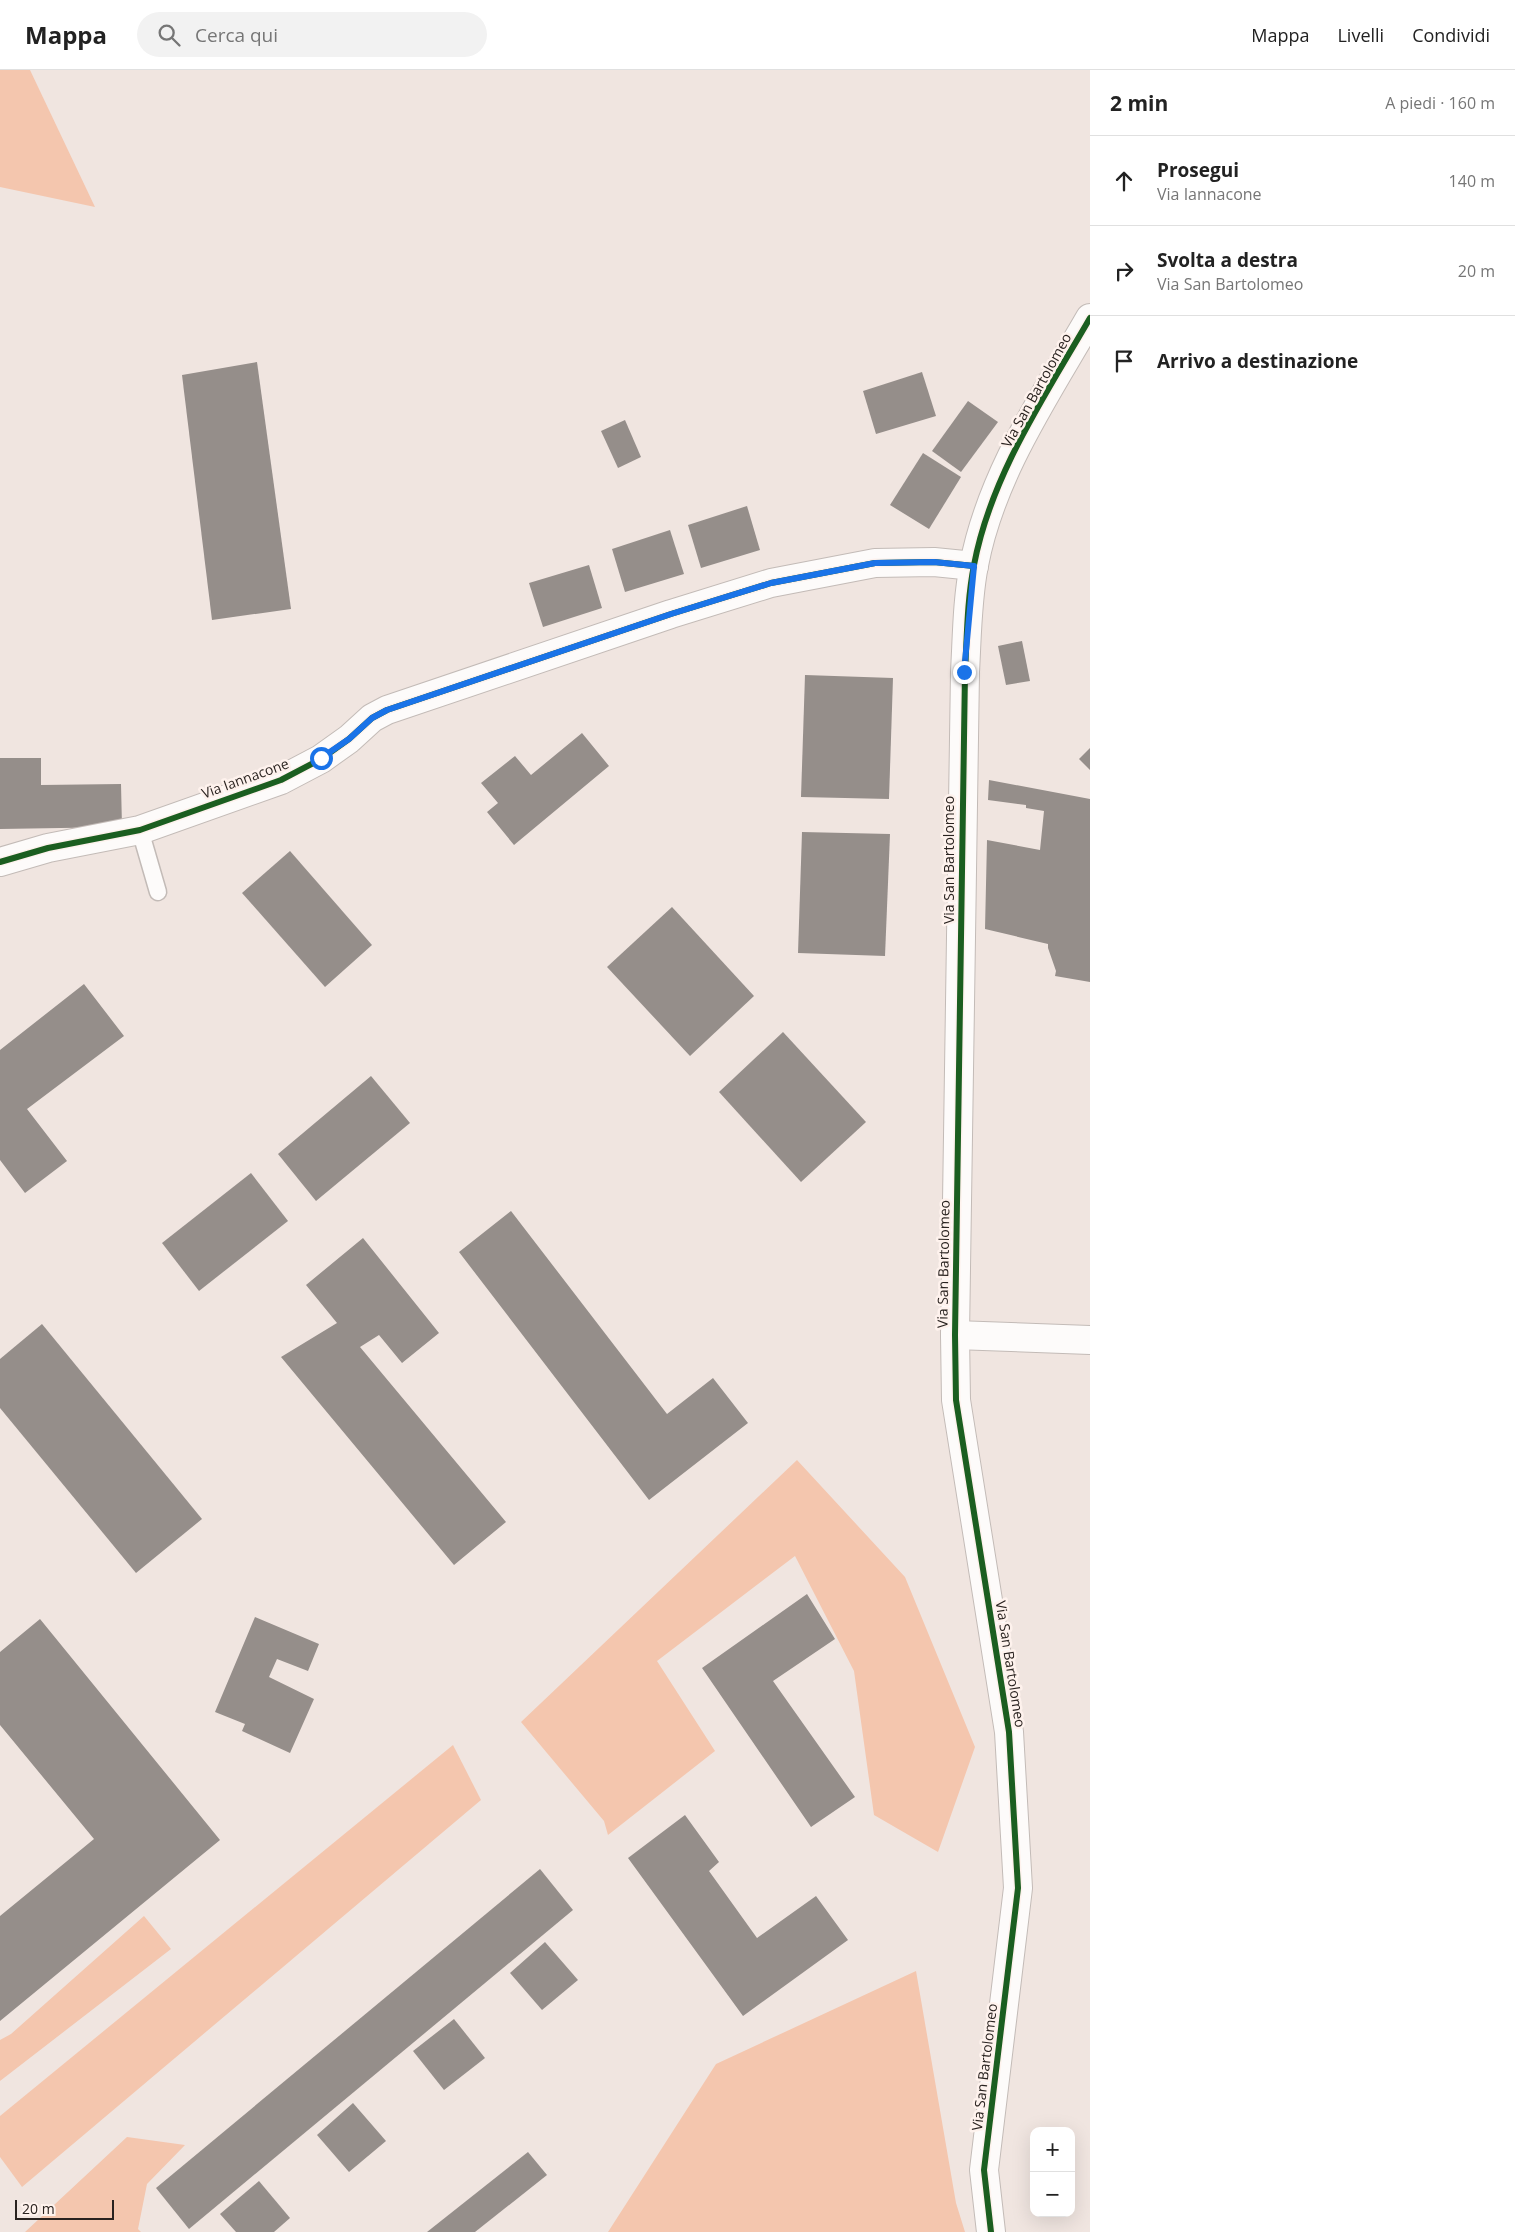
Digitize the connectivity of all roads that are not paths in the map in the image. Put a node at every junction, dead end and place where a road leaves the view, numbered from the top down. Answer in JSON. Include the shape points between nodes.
{"nodes":[{"id":1,"x":1090,"y":318,"type":"edge"},
{"id":2,"x":974,"y":566,"type":"junction"},
{"id":3,"x":140,"y":830,"type":"junction"},
{"id":4,"x":0,"y":862,"type":"edge"},
{"id":5,"x":158,"y":892,"type":"dead end"},
{"id":6,"x":955,"y":1335,"type":"junction"},
{"id":7,"x":1090,"y":1340,"type":"edge"},
{"id":8,"x":991,"y":2232,"type":"edge"}],
"edges":[{"from":1,"to":2,"type":"street","name":"Via San Bartolomeo","via":[[1024,431],[994,498]]},
{"from":2,"to":3,"type":"street","name":"Via Iannacone","via":[[934,562],[875,563],[771,583],[671,614],[387,710],[303,770]]},
{"from":2,"to":6,"type":"street","name":"Via San Bartolomeo","via":[[964,672]]},
{"from":3,"to":4,"type":"street","name":"Via Iannacone","via":[[48,848]]},
{"from":3,"to":5,"type":"lane"},
{"from":6,"to":7,"type":"street"},
{"from":6,"to":8,"type":"street","name":"Via San Bartolomeo","via":[[956,1400],[1009,1732],[1018,1888],[984,2170]]}]}
